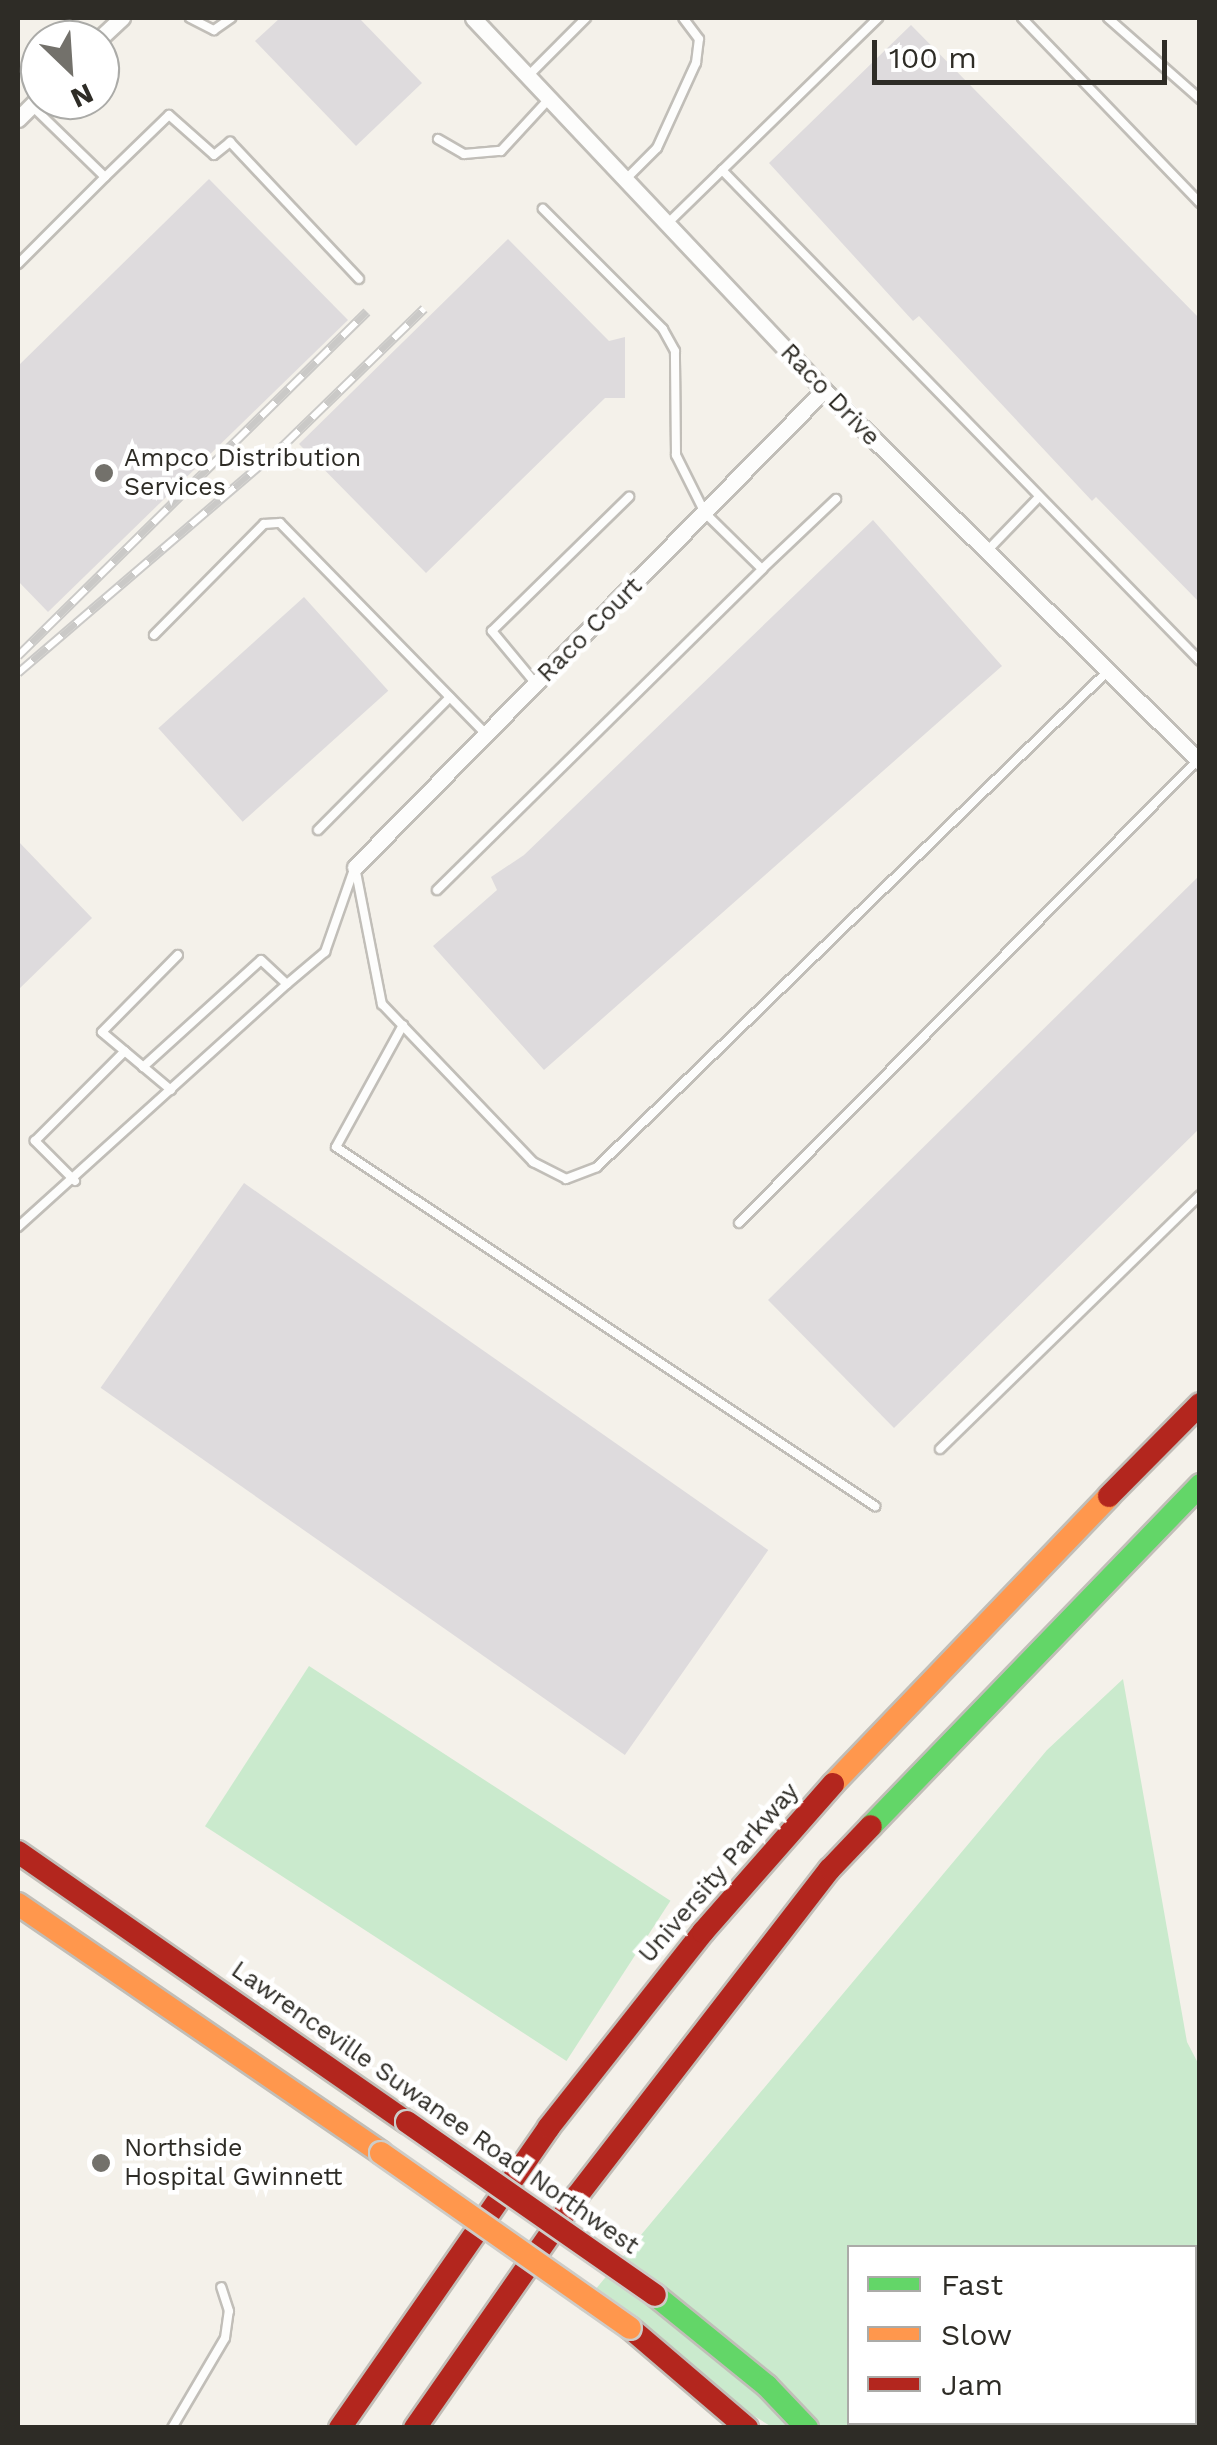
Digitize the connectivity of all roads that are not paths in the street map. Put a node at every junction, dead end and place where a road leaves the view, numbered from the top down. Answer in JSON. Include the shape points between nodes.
{"nodes":[{"id":1,"x":190,"y":18,"type":"edge"},
{"id":2,"x":231,"y":18,"type":"edge"},
{"id":3,"x":473,"y":18,"type":"edge"},
{"id":4,"x":683,"y":18,"type":"edge"},
{"id":5,"x":878,"y":18,"type":"edge"},
{"id":6,"x":1022,"y":18,"type":"edge"},
{"id":7,"x":1108,"y":18,"type":"edge"},
{"id":8,"x":579,"y":20,"type":"edge"},
{"id":9,"x":528,"y":76,"type":"junction"},
{"id":10,"x":549,"y":99,"type":"junction"},
{"id":11,"x":1200,"y":99,"type":"edge"},
{"id":12,"x":53,"y":120,"type":"edge"},
{"id":13,"x":438,"y":140,"type":"dead end"},
{"id":14,"x":722,"y":170,"type":"junction"},
{"id":15,"x":105,"y":177,"type":"junction"},
{"id":16,"x":625,"y":180,"type":"junction"},
{"id":17,"x":1200,"y":203,"type":"edge"},
{"id":18,"x":543,"y":209,"type":"dead end"},
{"id":19,"x":666,"y":224,"type":"junction"},
{"id":20,"x":18,"y":264,"type":"edge"},
{"id":21,"x":360,"y":279,"type":"dead end"},
{"id":22,"x":824,"y":390,"type":"junction"},
{"id":23,"x":630,"y":498,"type":"dead end"},
{"id":24,"x":836,"y":498,"type":"dead end"},
{"id":25,"x":1038,"y":498,"type":"junction"},
{"id":26,"x":704,"y":513,"type":"junction"},
{"id":27,"x":986,"y":552,"type":"junction"},
{"id":28,"x":762,"y":569,"type":"junction"},
{"id":29,"x":154,"y":635,"type":"dead end"},
{"id":30,"x":1200,"y":661,"type":"edge"},
{"id":31,"x":1108,"y":671,"type":"junction"},
{"id":32,"x":536,"y":684,"type":"junction"},
{"id":33,"x":450,"y":697,"type":"junction"},
{"id":34,"x":486,"y":734,"type":"junction"},
{"id":35,"x":1199,"y":761,"type":"edge"},
{"id":36,"x":318,"y":830,"type":"dead end"},
{"id":37,"x":355,"y":868,"type":"junction"},
{"id":38,"x":437,"y":890,"type":"dead end"},
{"id":39,"x":178,"y":955,"type":"dead end"},
{"id":40,"x":287,"y":984,"type":"junction"},
{"id":41,"x":403,"y":1025,"type":"junction"},
{"id":42,"x":124,"y":1051,"type":"junction"},
{"id":43,"x":143,"y":1067,"type":"junction"},
{"id":44,"x":171,"y":1090,"type":"junction"},
{"id":45,"x":74,"y":1181,"type":"junction"},
{"id":46,"x":1200,"y":1195,"type":"edge"},
{"id":47,"x":739,"y":1222,"type":"dead end"},
{"id":48,"x":18,"y":1228,"type":"edge"},
{"id":49,"x":1200,"y":1404,"type":"edge"},
{"id":50,"x":940,"y":1449,"type":"dead end"},
{"id":51,"x":1200,"y":1485,"type":"edge"},
{"id":52,"x":876,"y":1506,"type":"dead end"},
{"id":53,"x":18,"y":1852,"type":"edge"},
{"id":54,"x":18,"y":1904,"type":"edge"},
{"id":55,"x":221,"y":2287,"type":"dead end"},
{"id":56,"x":172,"y":2428,"type":"edge"},
{"id":57,"x":340,"y":2428,"type":"edge"},
{"id":58,"x":415,"y":2428,"type":"edge"},
{"id":59,"x":746,"y":2428,"type":"edge"},
{"id":60,"x":806,"y":2428,"type":"edge"}],
"edges":[{"from":1,"to":2,"type":"lane","via":[[214,30]]},
{"from":3,"to":9,"type":"street","name":"Raco Drive"},
{"from":4,"to":16,"type":"lane","via":[[698,39],[696,63],[657,148]]},
{"from":5,"to":14,"type":"lane"},
{"from":6,"to":17,"type":"lane"},
{"from":7,"to":11,"type":"lane"},
{"from":8,"to":9,"type":"lane"},
{"from":9,"to":10,"type":"street","name":"Raco Drive"},
{"from":10,"to":13,"type":"lane","via":[[501,150],[464,154]]},
{"from":10,"to":16,"type":"street","name":"Raco Drive"},
{"from":12,"to":15,"type":"lane"},
{"from":14,"to":19,"type":"lane"},
{"from":14,"to":25,"type":"lane"},
{"from":15,"to":20,"type":"lane"},
{"from":15,"to":21,"type":"lane","via":[[169,115],[214,155],[230,142]]},
{"from":16,"to":19,"type":"street","name":"Raco Drive"},
{"from":18,"to":26,"type":"lane","via":[[663,329],[675,351],[676,455]]},
{"from":19,"to":22,"type":"street","name":"Raco Drive"},
{"from":22,"to":26,"type":"street","name":"Raco Court"},
{"from":22,"to":27,"type":"street","name":"Raco Drive"},
{"from":23,"to":32,"type":"lane","via":[[492,631]]},
{"from":24,"to":28,"type":"lane"},
{"from":25,"to":27,"type":"lane"},
{"from":25,"to":30,"type":"lane"},
{"from":26,"to":28,"type":"lane"},
{"from":26,"to":32,"type":"street","name":"Raco Court"},
{"from":27,"to":31,"type":"street","name":"Raco Drive"},
{"from":28,"to":38,"type":"lane"},
{"from":29,"to":33,"type":"lane","via":[[264,524],[280,523]]},
{"from":31,"to":35,"type":"street","name":"Raco Drive"},
{"from":31,"to":41,"type":"lane","via":[[597,1167],[566,1179],[533,1162]]},
{"from":32,"to":34,"type":"street","name":"Raco Court"},
{"from":33,"to":34,"type":"lane"},
{"from":33,"to":36,"type":"lane"},
{"from":34,"to":37,"type":"street","name":"Raco Court"},
{"from":35,"to":47,"type":"lane"},
{"from":37,"to":40,"type":"lane","via":[[325,952]]},
{"from":37,"to":41,"type":"lane","via":[[382,1004]]},
{"from":39,"to":42,"type":"lane","via":[[102,1032]]},
{"from":40,"to":43,"type":"lane","via":[[261,960]]},
{"from":40,"to":44,"type":"lane"},
{"from":41,"to":52,"type":"lane","via":[[336,1147]]},
{"from":42,"to":43,"type":"lane"},
{"from":42,"to":45,"type":"lane","via":[[34,1141]]},
{"from":43,"to":44,"type":"lane"},
{"from":44,"to":45,"type":"lane"},
{"from":45,"to":48,"type":"lane"},
{"from":46,"to":50,"type":"lane"},
{"from":49,"to":57,"type":"main road","name":"University Parkway","via":[[913,1694],[714,1918],[550,2127]]},
{"from":51,"to":58,"type":"main road","via":[[830,1869],[577,2196]]},
{"from":53,"to":60,"type":"main road","name":"Lawrenceville Suwanee Road Northwest","bridge":true,"via":[[654,2296],[767,2386]]},
{"from":54,"to":59,"type":"main road","bridge":true,"via":[[630,2328]]},
{"from":55,"to":56,"type":"lane","via":[[229,2311],[225,2338]]}]}
